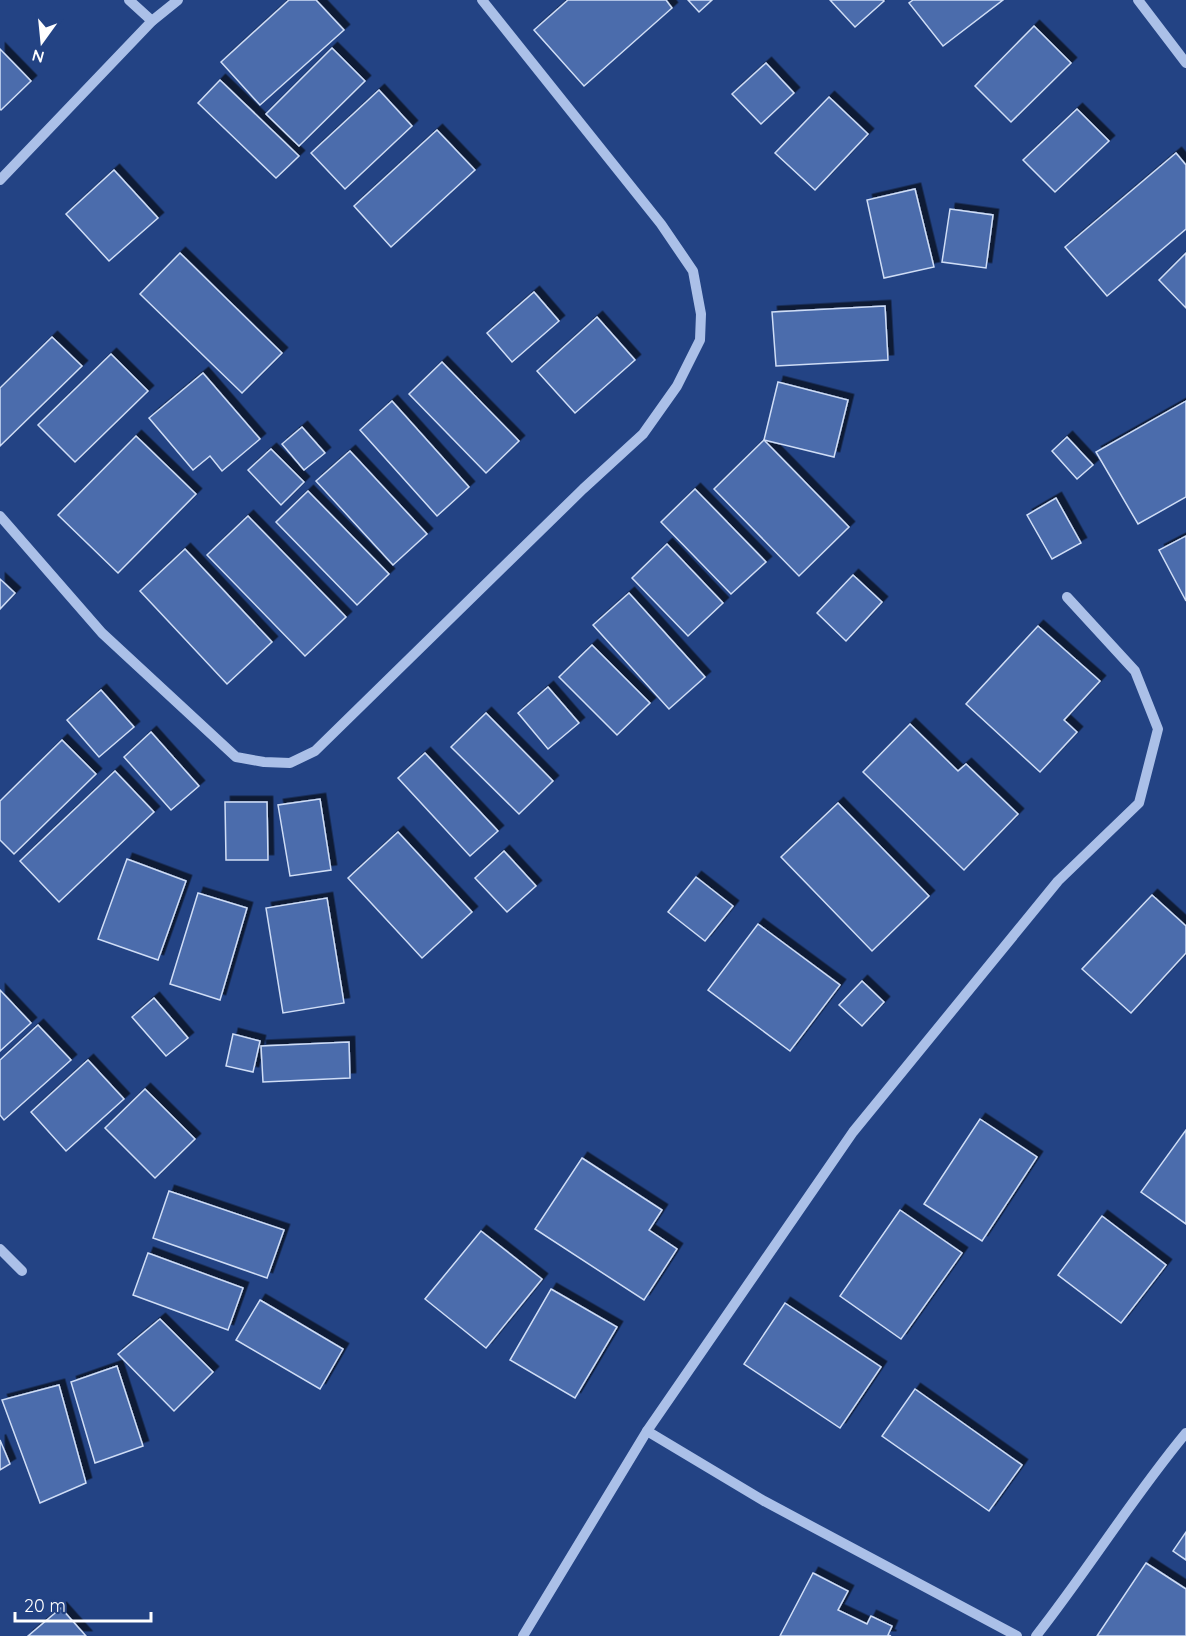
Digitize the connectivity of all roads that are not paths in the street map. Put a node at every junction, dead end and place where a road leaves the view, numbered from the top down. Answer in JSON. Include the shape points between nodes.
{"nodes":[{"id":1,"x":129,"y":0,"type":"edge"},
{"id":2,"x":178,"y":0,"type":"edge"},
{"id":3,"x":482,"y":0,"type":"edge"},
{"id":4,"x":1138,"y":0,"type":"edge"},
{"id":5,"x":152,"y":21,"type":"junction"},
{"id":6,"x":1183,"y":55,"type":"edge"},
{"id":7,"x":0,"y":180,"type":"edge"},
{"id":8,"x":0,"y":516,"type":"edge"},
{"id":9,"x":1067,"y":597,"type":"dead end"},
{"id":10,"x":0,"y":1249,"type":"edge"},
{"id":11,"x":22,"y":1271,"type":"dead end"},
{"id":12,"x":646,"y":1431,"type":"junction"},
{"id":13,"x":1186,"y":1433,"type":"edge"},
{"id":14,"x":523,"y":1636,"type":"edge"},
{"id":15,"x":1017,"y":1636,"type":"edge"},
{"id":16,"x":1036,"y":1636,"type":"edge"}],
"edges":[{"from":1,"to":5,"type":"street"},
{"from":2,"to":5,"type":"street"},
{"from":3,"to":8,"type":"street","via":[[661,224],[693,271],[701,314],[700,340],[677,386],[643,434],[315,751],[290,763],[236,757],[102,633]]},
{"from":4,"to":6,"type":"street"},
{"from":5,"to":7,"type":"street"},
{"from":9,"to":12,"type":"street","via":[[1135,670],[1158,729],[1139,803],[1058,881],[853,1132]]},
{"from":10,"to":11,"type":"street"},
{"from":12,"to":14,"type":"street"},
{"from":12,"to":15,"type":"street","via":[[764,1501]]},
{"from":13,"to":16,"type":"street"}]}
